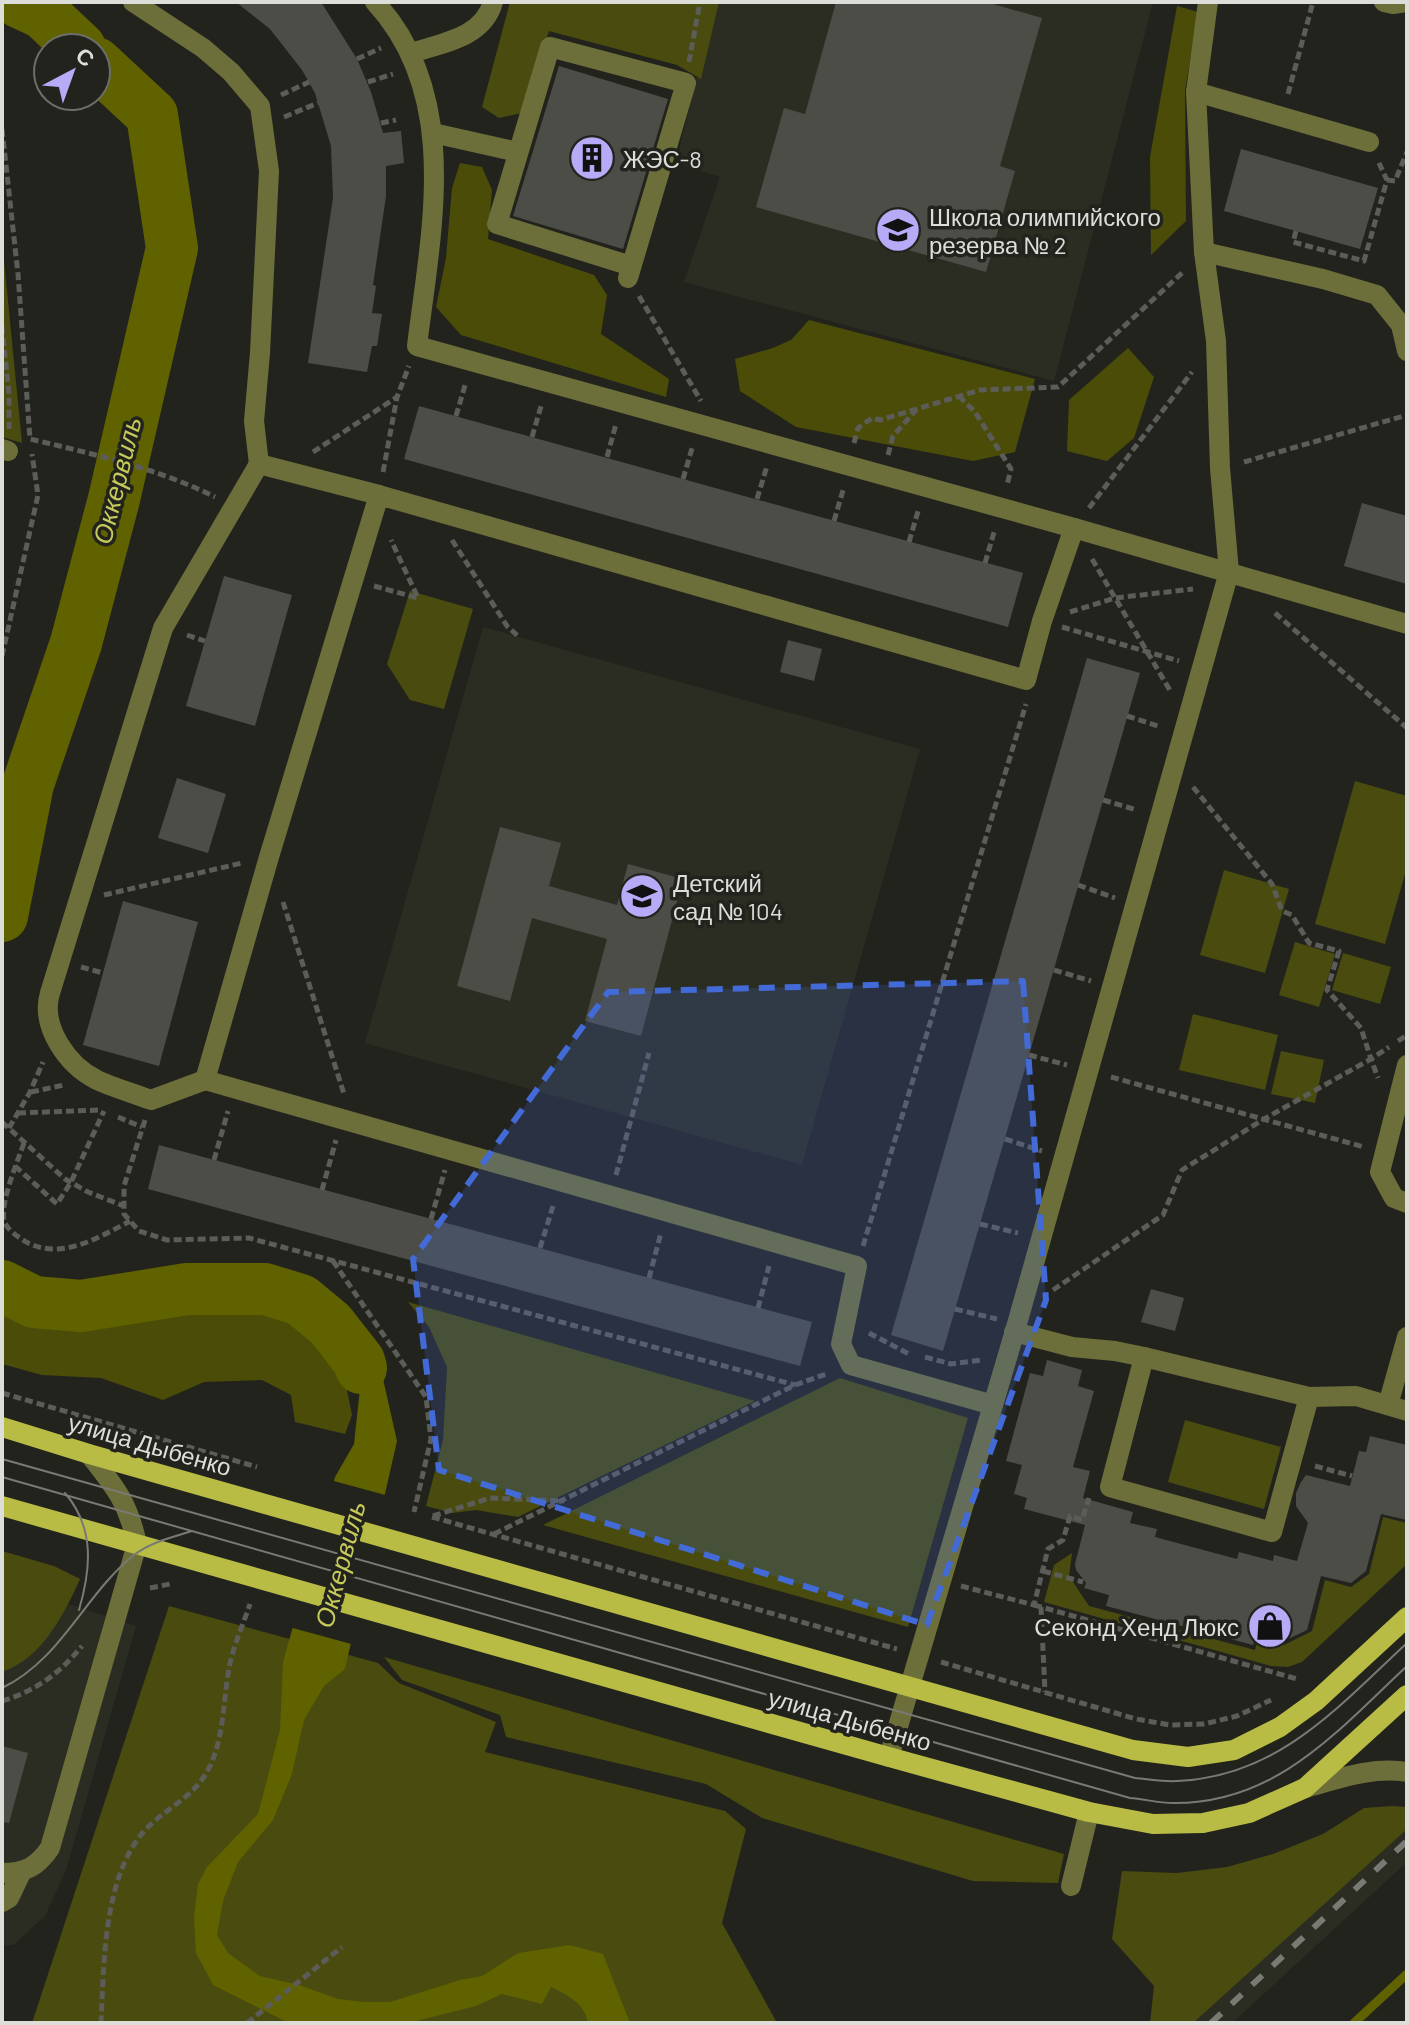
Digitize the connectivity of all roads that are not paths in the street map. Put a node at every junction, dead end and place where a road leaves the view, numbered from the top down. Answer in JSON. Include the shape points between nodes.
{"nodes":[{"id":1,"x":133,"y":2,"type":"edge"},
{"id":2,"x":375,"y":2,"type":"edge"},
{"id":3,"x":493,"y":2,"type":"edge"},
{"id":4,"x":1208,"y":2,"type":"edge"},
{"id":5,"x":1384,"y":2,"type":"edge"},
{"id":6,"x":1406,"y":2,"type":"edge"},
{"id":7,"x":411,"y":53,"type":"junction"},
{"id":8,"x":1196,"y":92,"type":"junction"},
{"id":9,"x":433,"y":133,"type":"junction"},
{"id":10,"x":1369,"y":142,"type":"road end"},
{"id":11,"x":518,"y":152,"type":"junction"},
{"id":12,"x":1204,"y":252,"type":"junction"},
{"id":13,"x":1407,"y":351,"type":"edge"},
{"id":14,"x":259,"y":464,"type":"junction"},
{"id":15,"x":378,"y":501,"type":"junction"},
{"id":16,"x":1074,"y":528,"type":"junction"},
{"id":17,"x":1228,"y":579,"type":"junction"},
{"id":18,"x":1407,"y":624,"type":"edge"},
{"id":19,"x":1407,"y":1067,"type":"edge"},
{"id":20,"x":205,"y":1080,"type":"junction"},
{"id":21,"x":1407,"y":1203,"type":"edge"},
{"id":22,"x":1016,"y":1328,"type":"junction"},
{"id":23,"x":1407,"y":1337,"type":"edge"},
{"id":24,"x":1144,"y":1357,"type":"junction"},
{"id":25,"x":1309,"y":1397,"type":"junction"},
{"id":26,"x":993,"y":1405,"type":"junction"},
{"id":27,"x":1398,"y":1408,"type":"edge"},
{"id":28,"x":2,"y":1427,"type":"edge"},
{"id":29,"x":89,"y":1454,"type":"junction"},
{"id":30,"x":2,"y":1506,"type":"edge"},
{"id":31,"x":137,"y":1544,"type":"junction"},
{"id":32,"x":1407,"y":1617,"type":"edge"},
{"id":33,"x":910,"y":1686,"type":"junction"},
{"id":34,"x":1407,"y":1695,"type":"edge"},
{"id":35,"x":889,"y":1757,"type":"junction"},
{"id":36,"x":1407,"y":1772,"type":"edge"},
{"id":37,"x":1305,"y":1788,"type":"junction"},
{"id":38,"x":1089,"y":1812,"type":"junction"},
{"id":39,"x":12,"y":1873,"type":"edge"},
{"id":40,"x":1071,"y":1886,"type":"dead end"},
{"id":41,"x":2,"y":1902,"type":"edge"}],
"edges":[{"from":1,"to":14,"type":"street","via":[[231,72],[262,116],[269,171],[254,421]]},
{"from":2,"to":7,"type":"street"},
{"from":3,"to":7,"type":"street","via":[[481,25],[464,36]]},
{"from":4,"to":8,"type":"street"},
{"from":5,"to":6,"type":"street"},
{"from":7,"to":9,"type":"street"},
{"from":8,"to":10,"type":"street"},
{"from":8,"to":12,"type":"street"},
{"from":9,"to":11,"type":"street"},
{"from":9,"to":16,"type":"street","via":[[432,227],[417,346]]},
{"from":11,"to":11,"type":"street","via":[[550,47],[686,83],[630,272],[497,224]]},
{"from":12,"to":13,"type":"street","via":[[1377,295],[1401,325]]},
{"from":12,"to":17,"type":"street","via":[[1216,341]]},
{"from":14,"to":15,"type":"street"},
{"from":14,"to":20,"type":"street","via":[[163,628],[46,1004],[53,1036],[95,1079],[151,1100]]},
{"from":15,"to":16,"type":"street","via":[[433,511],[1026,680]]},
{"from":15,"to":20,"type":"street"},
{"from":16,"to":17,"type":"street"},
{"from":17,"to":18,"type":"street"},
{"from":17,"to":22,"type":"street"},
{"from":19,"to":21,"type":"street","via":[[1380,1172],[1394,1198]]},
{"from":20,"to":26,"type":"street","via":[[857,1266],[841,1344],[851,1365]]},
{"from":22,"to":24,"type":"street","via":[[1072,1347]]},
{"from":22,"to":26,"type":"street"},
{"from":23,"to":27,"type":"street"},
{"from":24,"to":25,"type":"street"},
{"from":24,"to":25,"type":"street","via":[[1110,1487],[1272,1532]]},
{"from":25,"to":27,"type":"street","via":[[1356,1396]]},
{"from":26,"to":33,"type":"street"},
{"from":28,"to":29,"type":"main road","name":"улица Дыбенко"},
{"from":29,"to":31,"type":"street","via":[[131,1515]]},
{"from":29,"to":33,"type":"main road","name":"улица Дыбенко"},
{"from":30,"to":31,"type":"main road"},
{"from":31,"to":35,"type":"main road","name":"улица Дыбенко"},
{"from":31,"to":39,"type":"street","via":[[50,1848],[40,1863]]},
{"from":32,"to":33,"type":"main road","name":"улица Дыбенко","via":[[1280,1727],[1234,1750],[1188,1757],[1133,1750]]},
{"from":33,"to":35,"type":"street"},
{"from":34,"to":37,"type":"main road","name":"улица Дыбенко"},
{"from":35,"to":38,"type":"main road","name":"улица Дыбенко"},
{"from":36,"to":37,"type":"street","via":[[1360,1773]]},
{"from":37,"to":38,"type":"main road","name":"улица Дыбенко","via":[[1249,1813],[1203,1823],[1153,1824]]},
{"from":38,"to":40,"type":"street"},
{"from":39,"to":41,"type":"street","via":[[9,1898]]}]}
